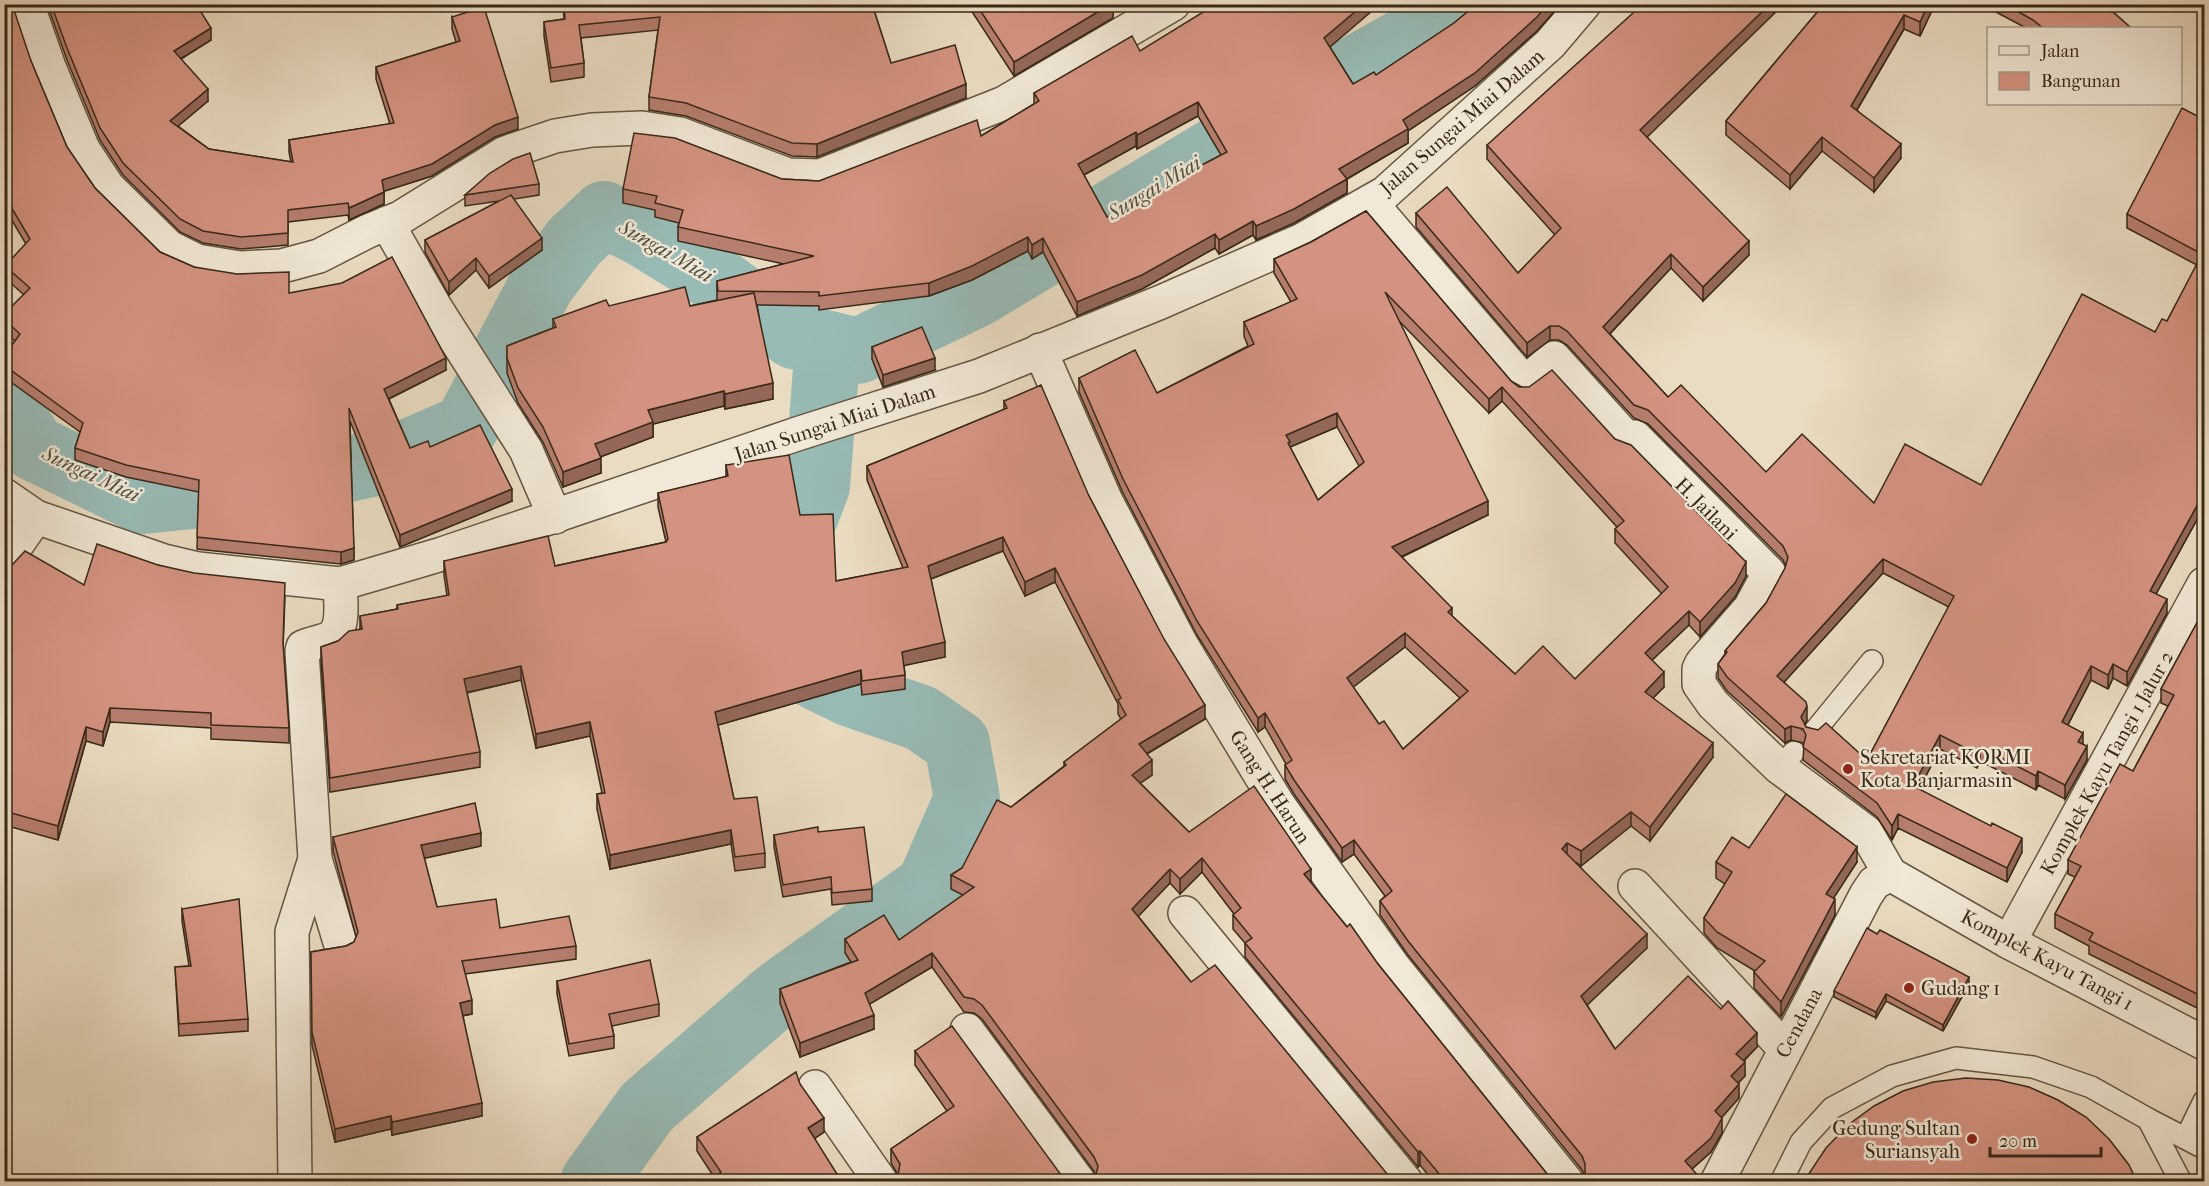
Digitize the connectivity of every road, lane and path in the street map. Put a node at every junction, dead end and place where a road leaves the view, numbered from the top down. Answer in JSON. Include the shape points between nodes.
{"nodes":[{"id":1,"x":27,"y":4,"type":"edge"},
{"id":2,"x":1173,"y":4,"type":"edge"},
{"id":3,"x":1584,"y":4,"type":"edge"},
{"id":4,"x":1370,"y":202,"type":"junction"},
{"id":5,"x":387,"y":224,"type":"junction"},
{"id":6,"x":1040,"y":350,"type":"junction"},
{"id":7,"x":4,"y":495,"type":"edge"},
{"id":8,"x":36,"y":517,"type":"junction"},
{"id":9,"x":555,"y":517,"type":"junction"},
{"id":10,"x":4,"y":563,"type":"edge"},
{"id":11,"x":340,"y":584,"type":"junction"},
{"id":12,"x":2205,"y":584,"type":"edge"},
{"id":13,"x":1872,"y":661,"type":"dead end"},
{"id":14,"x":1814,"y":732,"type":"edge"},
{"id":15,"x":315,"y":859,"type":"junction"},
{"id":16,"x":1890,"y":874,"type":"junction"},
{"id":17,"x":1635,"y":886,"type":"dead end"},
{"id":18,"x":1185,"y":913,"type":"dead end"},
{"id":19,"x":339,"y":942,"type":"dead end"},
{"id":20,"x":2009,"y":942,"type":"junction"},
{"id":21,"x":967,"y":1030,"type":"dead end"},
{"id":22,"x":2205,"y":1043,"type":"edge"},
{"id":23,"x":1785,"y":1049,"type":"junction"},
{"id":24,"x":815,"y":1087,"type":"dead end"},
{"id":25,"x":2205,"y":1101,"type":"edge"},
{"id":26,"x":2148,"y":1119,"type":"junction"},
{"id":27,"x":2186,"y":1138,"type":"junction"},
{"id":28,"x":2205,"y":1148,"type":"edge"},
{"id":29,"x":295,"y":1182,"type":"edge"},
{"id":30,"x":880,"y":1182,"type":"edge"},
{"id":31,"x":1080,"y":1182,"type":"edge"},
{"id":32,"x":1406,"y":1182,"type":"edge"},
{"id":33,"x":1567,"y":1182,"type":"edge"},
{"id":34,"x":1717,"y":1182,"type":"edge"},
{"id":35,"x":1780,"y":1182,"type":"edge"},
{"id":36,"x":2181,"y":1182,"type":"edge"}],
"edges":[{"from":1,"to":5,"type":"street","via":[[83,149],[108,187],[169,246],[208,263],[240,268],[282,266],[319,256]]},
{"from":2,"to":5,"type":"street","via":[[1004,103],[820,176],[788,175],[680,134],[642,128],[592,130],[555,136],[505,153]]},
{"from":3,"to":4,"type":"street","name":"Jalan Sungai Miai Dalam","via":[[1550,44],[1385,193]]},
{"from":4,"to":6,"type":"street","name":"Jalan Sungai Miai Dalam","via":[[1302,240]]},
{"from":4,"to":16,"type":"street","name":"H. Jailani","via":[[1525,383],[1554,358],[1629,441],[1635,437],[1769,573],[1750,608],[1702,663],[1698,680],[1713,704],[1787,760],[1866,832]]},
{"from":5,"to":9,"type":"street","via":[[526,450]]},
{"from":6,"to":9,"type":"street","name":"Jalan Sungai Miai Dalam","via":[[979,376]]},
{"from":6,"to":33,"type":"street","name":"Gang H. Harun","via":[[1106,501],[1181,644],[1278,804],[1394,966]]},
{"from":7,"to":8,"type":"street","name":"Jalan Sungai Miai Dalam"},
{"from":8,"to":10,"type":"street"},
{"from":8,"to":11,"type":"street","name":"Jalan Sungai Miai Dalam","via":[[198,569]]},
{"from":9,"to":11,"type":"street","name":"Jalan Sungai Miai Dalam"},
{"from":11,"to":15,"type":"street","via":[[340,622],[336,633],[303,647],[302,651]]},
{"from":12,"to":20,"type":"street","name":"Komplek Kayu Tangi 1 Jalur 2"},
{"from":13,"to":14,"type":"lane"},
{"from":15,"to":19,"type":"street"},
{"from":15,"to":29,"type":"street","via":[[292,932]]},
{"from":16,"to":20,"type":"street","name":"Komplek Kayu Tangi 1"},
{"from":16,"to":23,"type":"street","name":"Cendana","via":[[1874,883],[1866,895]]},
{"from":17,"to":23,"type":"street"},
{"from":18,"to":32,"type":"street"},
{"from":20,"to":22,"type":"street","name":"Komplek Kayu Tangi 1"},
{"from":21,"to":31,"type":"street"},
{"from":23,"to":34,"type":"street","name":"Cendana"},
{"from":24,"to":30,"type":"street"},
{"from":25,"to":27,"type":"lane"},
{"from":26,"to":27,"type":"lane"},
{"from":26,"to":35,"type":"lane","via":[[2091,1087],[2033,1067],[1956,1058],[1892,1077],[1832,1108],[1801,1142]]},
{"from":26,"to":36,"type":"lane"},
{"from":27,"to":28,"type":"lane"}]}
